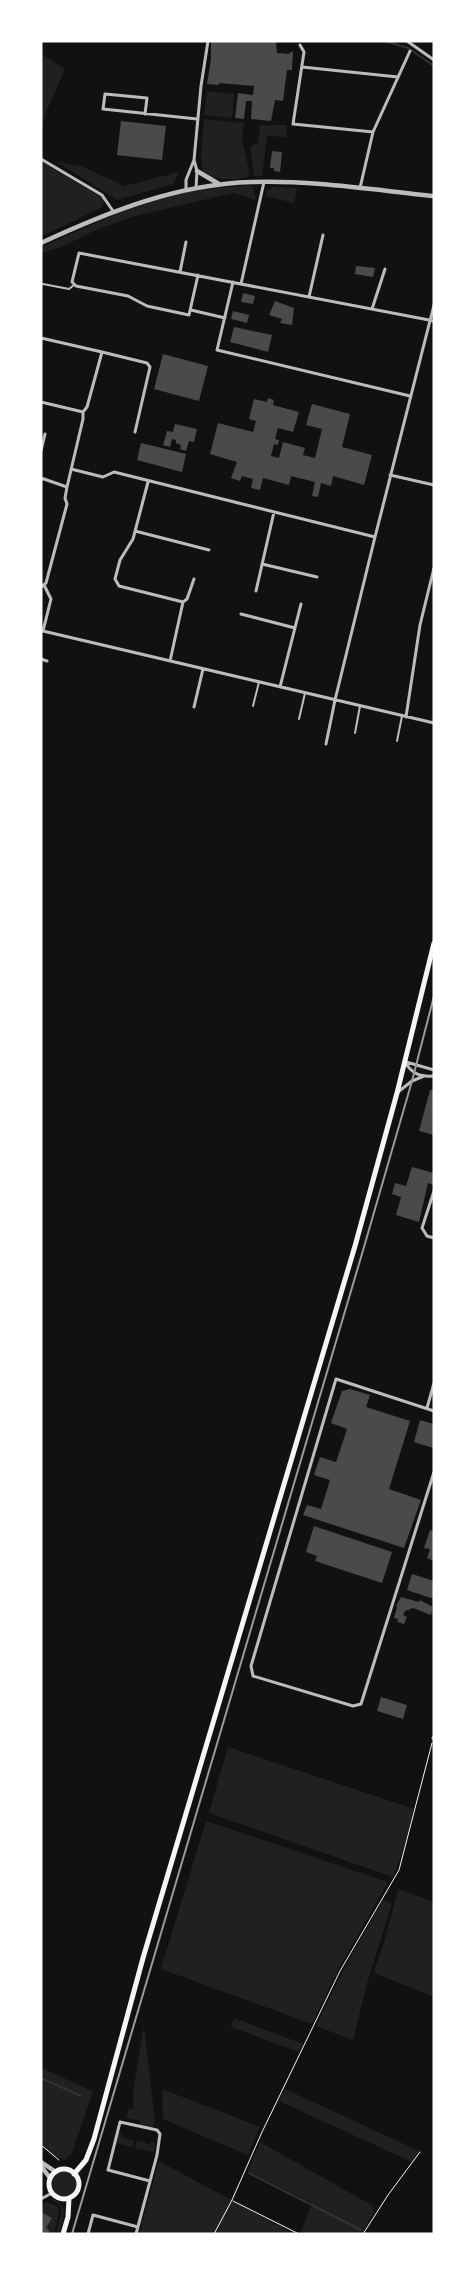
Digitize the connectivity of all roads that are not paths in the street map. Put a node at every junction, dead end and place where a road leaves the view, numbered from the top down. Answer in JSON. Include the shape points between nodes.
{"nodes":[{"id":1,"x":208,"y":41,"type":"edge"},
{"id":2,"x":407,"y":41,"type":"edge"},
{"id":3,"x":300,"y":45,"type":"dead end"},
{"id":4,"x":410,"y":51,"type":"dead end"},
{"id":5,"x":434,"y":60,"type":"edge"},
{"id":6,"x":302,"y":67,"type":"junction"},
{"id":7,"x":398,"y":77,"type":"junction"},
{"id":8,"x":145,"y":114,"type":"junction"},
{"id":9,"x":197,"y":119,"type":"junction"},
{"id":10,"x":373,"y":132,"type":"junction"},
{"id":11,"x":41,"y":159,"type":"edge"},
{"id":12,"x":194,"y":160,"type":"junction"},
{"id":13,"x":197,"y":171,"type":"junction"},
{"id":14,"x":264,"y":182,"type":"junction"},
{"id":15,"x":220,"y":185,"type":"junction"},
{"id":16,"x":196,"y":188,"type":"junction"},
{"id":17,"x":360,"y":188,"type":"junction"},
{"id":18,"x":186,"y":190,"type":"junction"},
{"id":19,"x":434,"y":196,"type":"edge"},
{"id":20,"x":113,"y":211,"type":"junction"},
{"id":21,"x":323,"y":236,"type":"dead end"},
{"id":22,"x":186,"y":242,"type":"dead end"},
{"id":23,"x":41,"y":243,"type":"edge"},
{"id":24,"x":385,"y":269,"type":"dead end"},
{"id":25,"x":180,"y":272,"type":"junction"},
{"id":26,"x":198,"y":275,"type":"junction"},
{"id":27,"x":233,"y":282,"type":"junction"},
{"id":28,"x":43,"y":284,"type":"dead end"},
{"id":29,"x":242,"y":284,"type":"junction"},
{"id":30,"x":74,"y":285,"type":"junction"},
{"id":31,"x":309,"y":297,"type":"junction"},
{"id":32,"x":434,"y":305,"type":"edge"},
{"id":33,"x":372,"y":309,"type":"junction"},
{"id":34,"x":191,"y":310,"type":"junction"},
{"id":35,"x":225,"y":318,"type":"junction"},
{"id":36,"x":429,"y":320,"type":"junction"},
{"id":37,"x":434,"y":321,"type":"edge"},
{"id":38,"x":41,"y":338,"type":"edge"},
{"id":39,"x":102,"y":352,"type":"junction"},
{"id":40,"x":410,"y":396,"type":"junction"},
{"id":41,"x":41,"y":402,"type":"edge"},
{"id":42,"x":82,"y":412,"type":"junction"},
{"id":43,"x":134,"y":432,"type":"dead end"},
{"id":44,"x":45,"y":434,"type":"dead end"},
{"id":45,"x":41,"y":451,"type":"edge"},
{"id":46,"x":71,"y":469,"type":"junction"},
{"id":47,"x":390,"y":475,"type":"junction"},
{"id":48,"x":41,"y":478,"type":"edge"},
{"id":49,"x":148,"y":482,"type":"junction"},
{"id":50,"x":434,"y":485,"type":"edge"},
{"id":51,"x":67,"y":487,"type":"junction"},
{"id":52,"x":274,"y":512,"type":"junction"},
{"id":53,"x":135,"y":531,"type":"junction"},
{"id":54,"x":375,"y":537,"type":"junction"},
{"id":55,"x":209,"y":550,"type":"dead end"},
{"id":56,"x":262,"y":564,"type":"junction"},
{"id":57,"x":434,"y":568,"type":"edge"},
{"id":58,"x":317,"y":577,"type":"dead end"},
{"id":59,"x":194,"y":579,"type":"dead end"},
{"id":60,"x":43,"y":586,"type":"edge"},
{"id":61,"x":256,"y":591,"type":"dead end"},
{"id":62,"x":183,"y":602,"type":"junction"},
{"id":63,"x":301,"y":604,"type":"dead end"},
{"id":64,"x":241,"y":614,"type":"dead end"},
{"id":65,"x":295,"y":628,"type":"junction"},
{"id":66,"x":42,"y":633,"type":"edge"},
{"id":67,"x":41,"y":659,"type":"edge"},
{"id":68,"x":47,"y":661,"type":"dead end"},
{"id":69,"x":170,"y":661,"type":"junction"},
{"id":70,"x":203,"y":669,"type":"junction"},
{"id":71,"x":259,"y":682,"type":"junction"},
{"id":72,"x":280,"y":687,"type":"junction"},
{"id":73,"x":305,"y":693,"type":"junction"},
{"id":74,"x":335,"y":700,"type":"junction"},
{"id":75,"x":253,"y":706,"type":"dead end"},
{"id":76,"x":360,"y":706,"type":"junction"},
{"id":77,"x":194,"y":707,"type":"dead end"},
{"id":78,"x":404,"y":716,"type":"junction"},
{"id":79,"x":299,"y":719,"type":"dead end"},
{"id":80,"x":434,"y":723,"type":"edge"},
{"id":81,"x":355,"y":733,"type":"dead end"},
{"id":82,"x":397,"y":741,"type":"dead end"},
{"id":83,"x":326,"y":744,"type":"dead end"},
{"id":84,"x":434,"y":943,"type":"edge"},
{"id":85,"x":405,"y":1062,"type":"junction"},
{"id":86,"x":434,"y":1070,"type":"edge"},
{"id":87,"x":424,"y":1076,"type":"junction"},
{"id":88,"x":434,"y":1076,"type":"edge"},
{"id":89,"x":397,"y":1093,"type":"junction"},
{"id":90,"x":434,"y":1191,"type":"edge"},
{"id":91,"x":434,"y":1238,"type":"edge"},
{"id":92,"x":434,"y":1383,"type":"edge"},
{"id":93,"x":427,"y":1408,"type":"junction"},
{"id":94,"x":434,"y":1411,"type":"edge"},
{"id":95,"x":434,"y":1472,"type":"edge"},
{"id":96,"x":41,"y":2162,"type":"edge"},
{"id":97,"x":41,"y":2166,"type":"edge"},
{"id":98,"x":56,"y":2172,"type":"junction"},
{"id":99,"x":74,"y":2174,"type":"junction"},
{"id":100,"x":50,"y":2178,"type":"junction"},
{"id":101,"x":150,"y":2181,"type":"junction"},
{"id":102,"x":52,"y":2193,"type":"junction"},
{"id":103,"x":69,"y":2198,"type":"junction"},
{"id":104,"x":41,"y":2199,"type":"edge"},
{"id":105,"x":138,"y":2227,"type":"junction"},
{"id":106,"x":63,"y":2234,"type":"edge"},
{"id":107,"x":88,"y":2234,"type":"edge"},
{"id":108,"x":136,"y":2234,"type":"edge"}],
"edges":[{"from":1,"to":9,"type":"street"},
{"from":2,"to":5,"type":"street"},
{"from":3,"to":6,"type":"street","via":[[304,52]]},
{"from":4,"to":7,"type":"street"},
{"from":6,"to":7,"type":"street"},
{"from":6,"to":10,"type":"street","via":[[294,124]]},
{"from":7,"to":10,"type":"street"},
{"from":8,"to":8,"type":"street","via":[[103,110],[105,94],[146,98]]},
{"from":8,"to":9,"type":"street"},
{"from":9,"to":12,"type":"street"},
{"from":10,"to":17,"type":"street"},
{"from":11,"to":20,"type":"street","via":[[102,195]]},
{"from":12,"to":13,"type":"street"},
{"from":12,"to":18,"type":"street","via":[[186,180]]},
{"from":13,"to":15,"type":"street"},
{"from":13,"to":16,"type":"street"},
{"from":14,"to":15,"type":"street"},
{"from":14,"to":17,"type":"street"},
{"from":14,"to":29,"type":"street"},
{"from":15,"to":16,"type":"street"},
{"from":16,"to":18,"type":"street"},
{"from":17,"to":19,"type":"street"},
{"from":18,"to":20,"type":"street"},
{"from":20,"to":23,"type":"street"},
{"from":21,"to":31,"type":"street"},
{"from":22,"to":25,"type":"street"},
{"from":24,"to":33,"type":"street"},
{"from":25,"to":26,"type":"street"},
{"from":25,"to":30,"type":"street","via":[[79,252]]},
{"from":26,"to":27,"type":"street"},
{"from":26,"to":34,"type":"street"},
{"from":27,"to":29,"type":"street"},
{"from":27,"to":35,"type":"street"},
{"from":28,"to":30,"type":"lane","via":[[70,289]]},
{"from":29,"to":31,"type":"street"},
{"from":30,"to":34,"type":"street","via":[[128,296],[156,308],[189,315]]},
{"from":31,"to":33,"type":"street"},
{"from":32,"to":36,"type":"street"},
{"from":33,"to":36,"type":"street"},
{"from":34,"to":35,"type":"street"},
{"from":35,"to":40,"type":"street","via":[[217,350]]},
{"from":36,"to":37,"type":"street"},
{"from":36,"to":40,"type":"street"},
{"from":38,"to":39,"type":"street"},
{"from":39,"to":42,"type":"street","via":[[87,407]]},
{"from":39,"to":43,"type":"street","via":[[150,364]]},
{"from":40,"to":47,"type":"street"},
{"from":41,"to":42,"type":"street"},
{"from":42,"to":46,"type":"street"},
{"from":44,"to":45,"type":"street"},
{"from":46,"to":49,"type":"street","via":[[101,477],[114,472]]},
{"from":46,"to":51,"type":"street"},
{"from":47,"to":50,"type":"street"},
{"from":47,"to":54,"type":"street"},
{"from":48,"to":51,"type":"street"},
{"from":49,"to":52,"type":"street"},
{"from":49,"to":53,"type":"street"},
{"from":51,"to":60,"type":"street","via":[[67,504],[48,580]]},
{"from":52,"to":54,"type":"street"},
{"from":52,"to":56,"type":"street"},
{"from":53,"to":55,"type":"street"},
{"from":53,"to":62,"type":"street","via":[[130,547],[120,560],[116,584]]},
{"from":54,"to":74,"type":"street"},
{"from":56,"to":58,"type":"street"},
{"from":56,"to":61,"type":"street"},
{"from":57,"to":78,"type":"street"},
{"from":59,"to":62,"type":"street"},
{"from":60,"to":66,"type":"street","via":[[51,599]]},
{"from":62,"to":69,"type":"street"},
{"from":63,"to":65,"type":"street"},
{"from":64,"to":65,"type":"street"},
{"from":65,"to":72,"type":"street"},
{"from":66,"to":69,"type":"street"},
{"from":67,"to":68,"type":"street"},
{"from":69,"to":70,"type":"street"},
{"from":70,"to":71,"type":"street"},
{"from":70,"to":77,"type":"street"},
{"from":71,"to":72,"type":"street"},
{"from":71,"to":75,"type":"lane"},
{"from":72,"to":73,"type":"street"},
{"from":73,"to":74,"type":"street"},
{"from":73,"to":79,"type":"lane"},
{"from":74,"to":76,"type":"street"},
{"from":74,"to":83,"type":"street"},
{"from":76,"to":78,"type":"street"},
{"from":76,"to":81,"type":"lane"},
{"from":78,"to":80,"type":"street"},
{"from":78,"to":82,"type":"lane"},
{"from":84,"to":85,"type":"main road"},
{"from":85,"to":86,"type":"street"},
{"from":85,"to":87,"type":"street","via":[[410,1071]]},
{"from":85,"to":89,"type":"main road"},
{"from":87,"to":88,"type":"street"},
{"from":87,"to":89,"type":"street"},
{"from":89,"to":99,"type":"main road","via":[[305,1416],[132,1995],[94,2139],[86,2160]]},
{"from":90,"to":91,"type":"street","via":[[422,1228],[427,1236]]},
{"from":92,"to":93,"type":"street"},
{"from":93,"to":94,"type":"street"},
{"from":93,"to":95,"type":"street","via":[[336,1379],[251,1669],[254,1676],[350,1706],[359,1706],[363,1702]]},
{"from":96,"to":98,"type":"street"},
{"from":97,"to":100,"type":"street"},
{"from":98,"to":99,"type":"main road","via":[[68,2170]]},
{"from":98,"to":100,"type":"main road"},
{"from":99,"to":103,"type":"main road","via":[[78,2188]]},
{"from":100,"to":102,"type":"main road"},
{"from":101,"to":101,"type":"street","via":[[108,2170],[120,2122],[159,2132]]},
{"from":101,"to":105,"type":"street"},
{"from":102,"to":103,"type":"main road","via":[[59,2198]]},
{"from":102,"to":104,"type":"street"},
{"from":103,"to":106,"type":"main road"},
{"from":105,"to":107,"type":"street","via":[[93,2215]]},
{"from":105,"to":108,"type":"street"}]}
